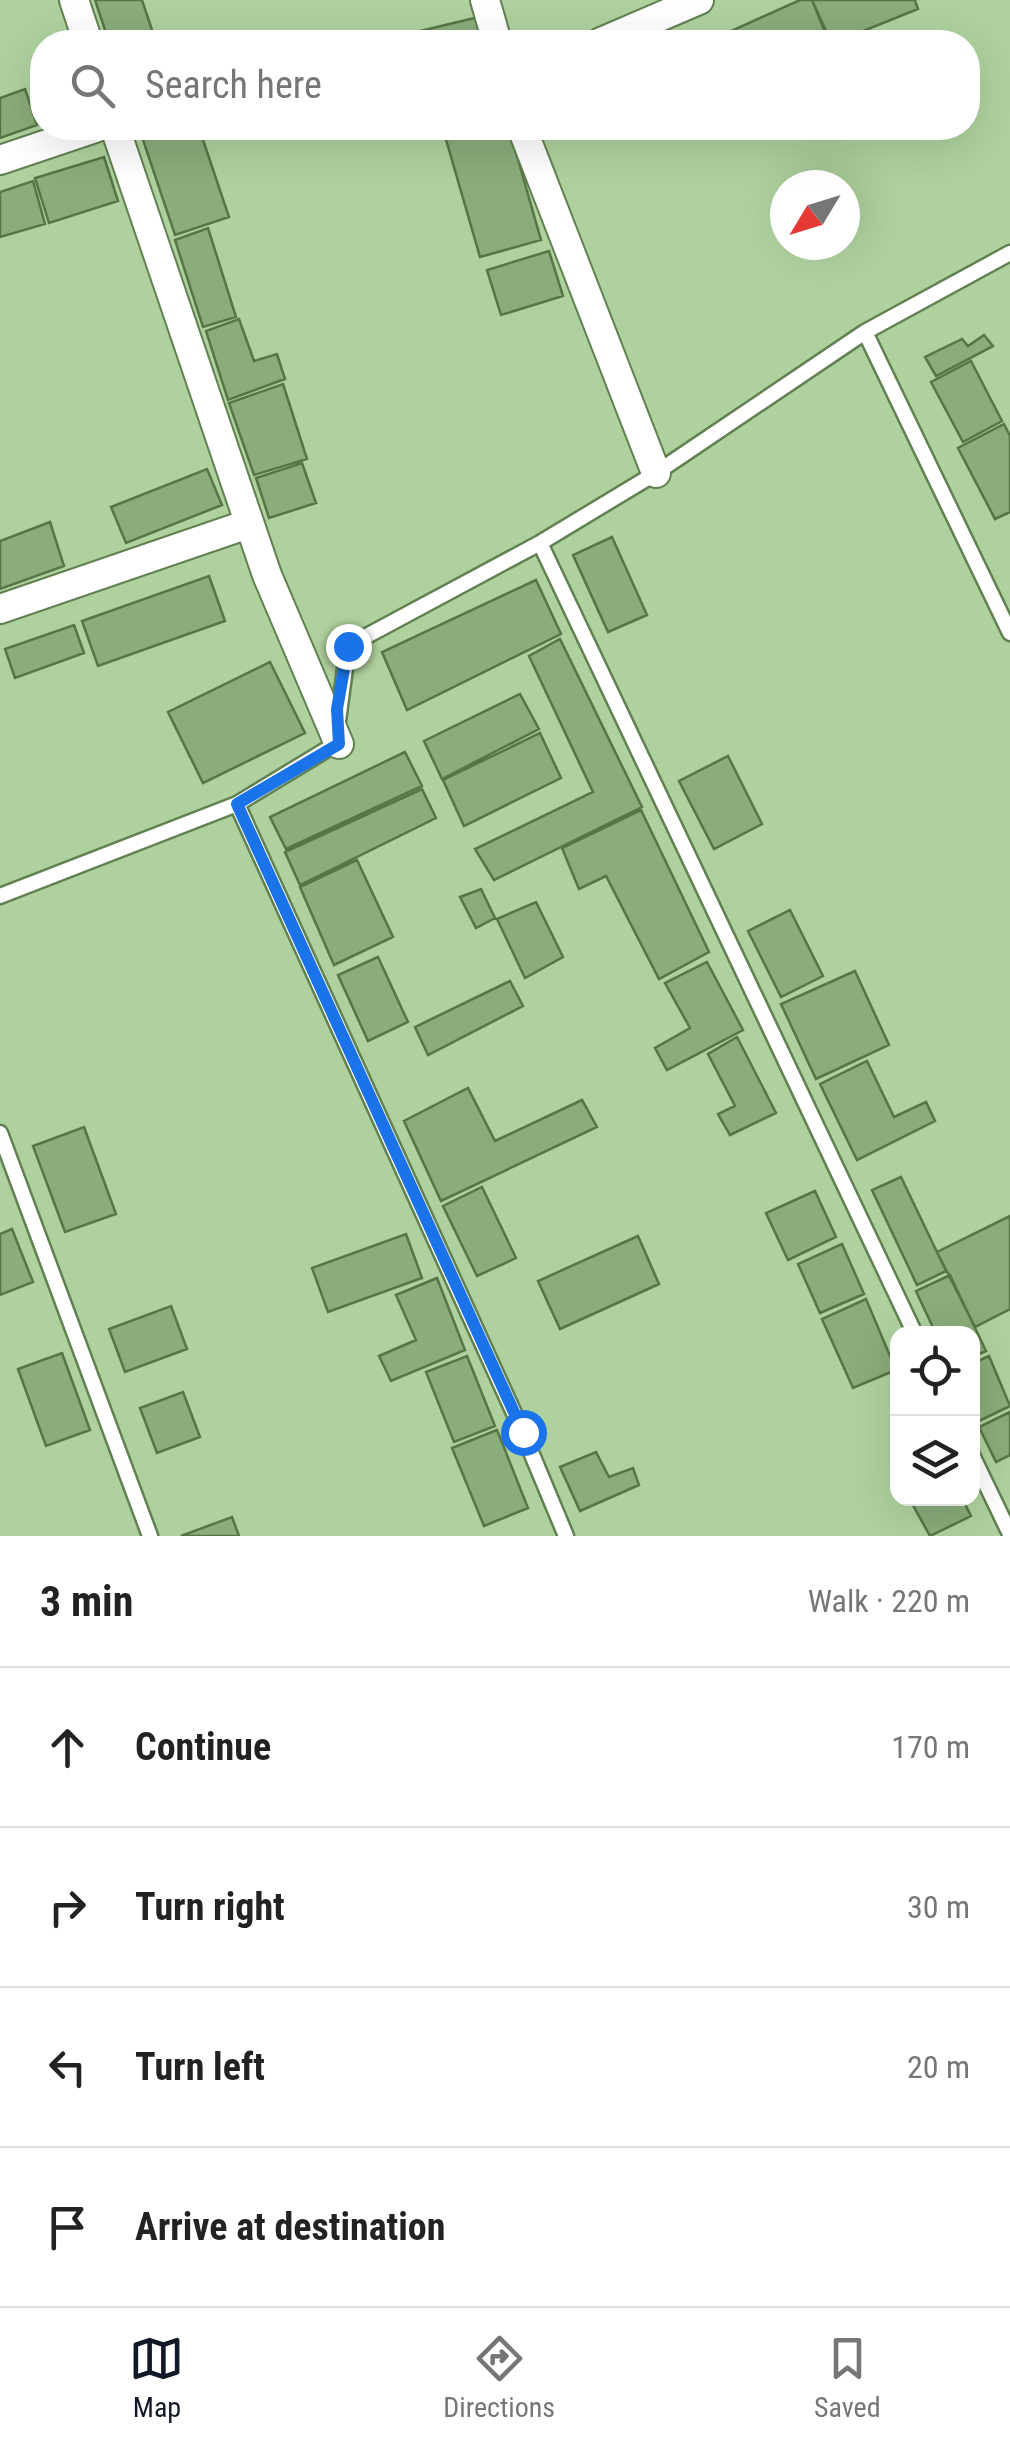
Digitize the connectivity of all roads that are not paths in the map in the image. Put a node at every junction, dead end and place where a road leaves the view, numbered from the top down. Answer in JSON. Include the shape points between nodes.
{"nodes":[{"id":1,"x":74,"y":0,"type":"edge"},
{"id":2,"x":485,"y":0,"type":"edge"},
{"id":3,"x":699,"y":0,"type":"edge"},
{"id":4,"x":84,"y":30,"type":"edge"},
{"id":5,"x":493,"y":30,"type":"edge"},
{"id":6,"x":629,"y":30,"type":"edge"},
{"id":7,"x":59,"y":140,"type":"edge"},
{"id":8,"x":119,"y":140,"type":"edge"},
{"id":9,"x":527,"y":140,"type":"edge"},
{"id":10,"x":0,"y":160,"type":"edge"},
{"id":11,"x":1010,"y":253,"type":"edge"},
{"id":12,"x":865,"y":332,"type":"junction"},
{"id":13,"x":656,"y":473,"type":"junction"},
{"id":14,"x":248,"y":524,"type":"junction"},
{"id":15,"x":540,"y":543,"type":"junction"},
{"id":16,"x":0,"y":608,"type":"edge"},
{"id":17,"x":1010,"y":633,"type":"edge"},
{"id":18,"x":339,"y":744,"type":"junction"},
{"id":19,"x":237,"y":804,"type":"junction"},
{"id":20,"x":0,"y":896,"type":"edge"},
{"id":21,"x":0,"y":1133,"type":"edge"},
{"id":22,"x":911,"y":1326,"type":"edge"},
{"id":23,"x":980,"y":1472,"type":"edge"},
{"id":24,"x":1010,"y":1534,"type":"edge"},
{"id":25,"x":150,"y":1536,"type":"edge"},
{"id":26,"x":566,"y":1536,"type":"edge"}],
"edges":[{"from":1,"to":4,"type":"street"},
{"from":2,"to":5,"type":"street"},
{"from":3,"to":6,"type":"street"},
{"from":7,"to":10,"type":"street"},
{"from":8,"to":14,"type":"street"},
{"from":9,"to":13,"type":"street"},
{"from":11,"to":12,"type":"lane"},
{"from":12,"to":13,"type":"lane"},
{"from":12,"to":17,"type":"lane"},
{"from":13,"to":15,"type":"lane"},
{"from":14,"to":16,"type":"street"},
{"from":14,"to":18,"type":"street"},
{"from":15,"to":18,"type":"lane","via":[[348,646],[337,709]]},
{"from":15,"to":22,"type":"lane"},
{"from":18,"to":19,"type":"lane"},
{"from":19,"to":20,"type":"lane"},
{"from":19,"to":26,"type":"lane"},
{"from":21,"to":25,"type":"lane"},
{"from":23,"to":24,"type":"lane"}]}
